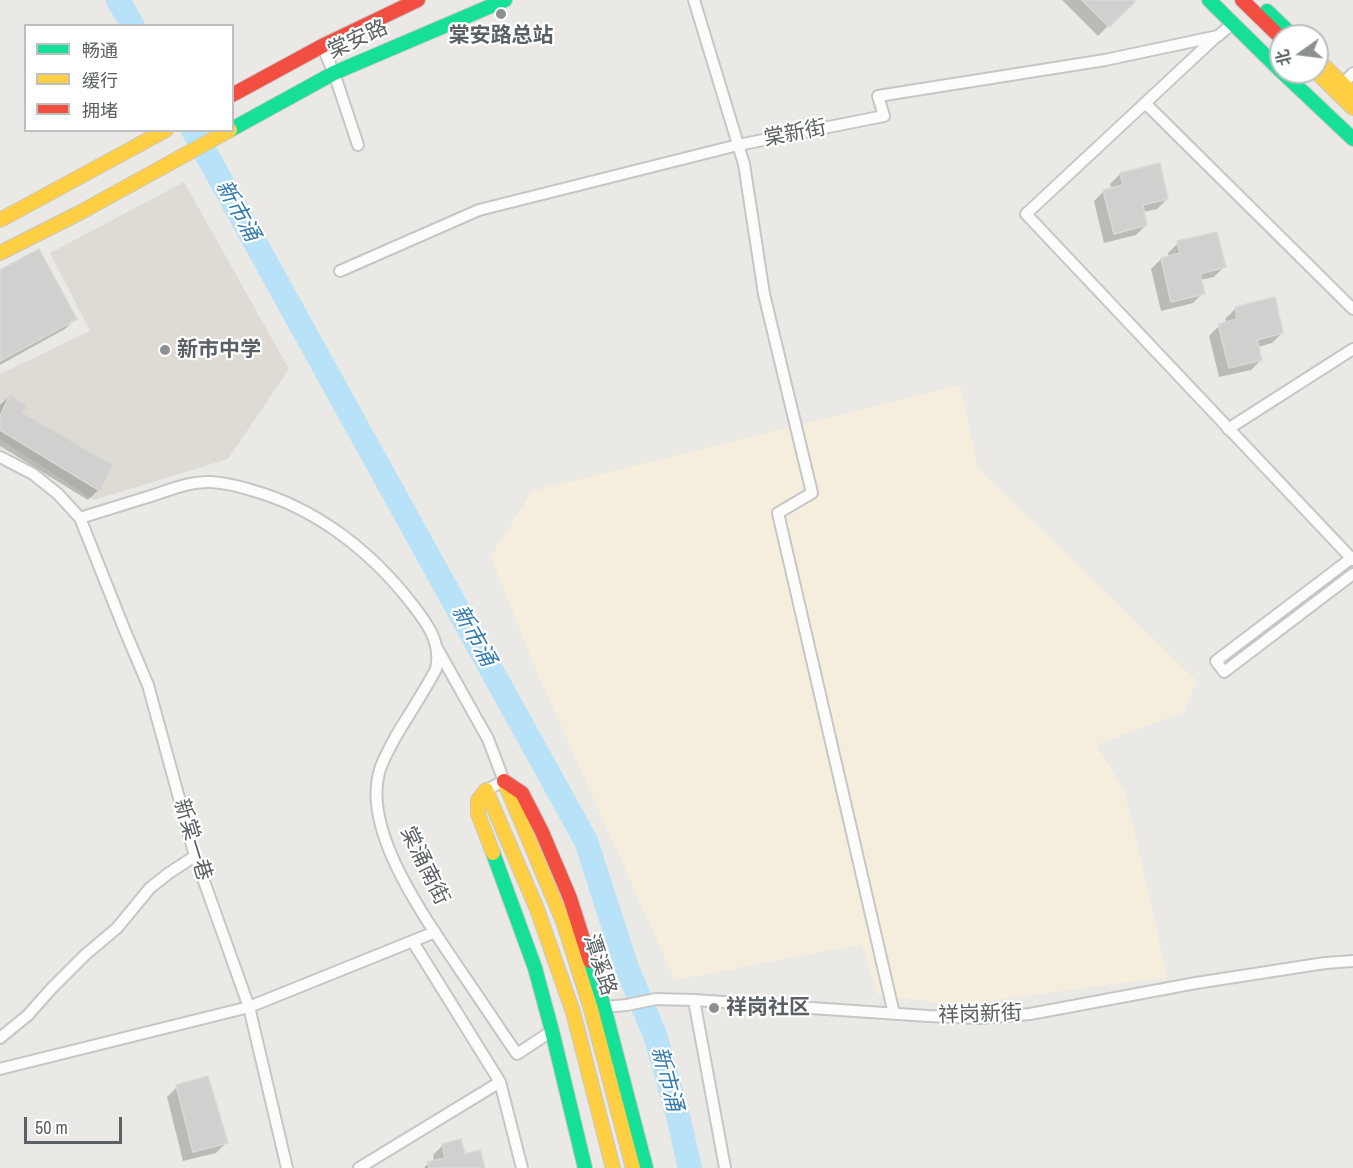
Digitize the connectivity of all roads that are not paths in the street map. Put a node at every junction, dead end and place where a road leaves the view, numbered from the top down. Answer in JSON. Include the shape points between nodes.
{"nodes":[{"id":1,"x":418,"y":0,"type":"edge"},
{"id":2,"x":506,"y":0,"type":"edge"},
{"id":3,"x":694,"y":0,"type":"edge"},
{"id":4,"x":1209,"y":0,"type":"edge"},
{"id":5,"x":1242,"y":0,"type":"edge"},
{"id":6,"x":1256,"y":0,"type":"edge"},
{"id":7,"x":1232,"y":24,"type":"junction"},
{"id":8,"x":1281,"y":24,"type":"edge"},
{"id":9,"x":1269,"y":26,"type":"edge"},
{"id":10,"x":1218,"y":36,"type":"junction"},
{"id":11,"x":322,"y":46,"type":"junction"},
{"id":12,"x":1269,"y":59,"type":"edge"},
{"id":13,"x":1329,"y":71,"type":"edge"},
{"id":14,"x":1353,"y":73,"type":"edge"},
{"id":15,"x":334,"y":74,"type":"junction"},
{"id":16,"x":1295,"y":84,"type":"edge"},
{"id":17,"x":1328,"y":84,"type":"edge"},
{"id":18,"x":1343,"y":84,"type":"junction"},
{"id":19,"x":234,"y":94,"type":"edge"},
{"id":20,"x":1353,"y":94,"type":"edge"},
{"id":21,"x":1145,"y":103,"type":"junction"},
{"id":22,"x":1353,"y":108,"type":"edge"},
{"id":23,"x":234,"y":128,"type":"edge"},
{"id":24,"x":162,"y":132,"type":"edge"},
{"id":25,"x":227,"y":132,"type":"edge"},
{"id":26,"x":1353,"y":140,"type":"edge"},
{"id":27,"x":358,"y":145,"type":"dead end"},
{"id":28,"x":738,"y":145,"type":"junction"},
{"id":29,"x":0,"y":219,"type":"edge"},
{"id":30,"x":0,"y":253,"type":"edge"},
{"id":31,"x":340,"y":271,"type":"dead end"},
{"id":32,"x":1353,"y":309,"type":"edge"},
{"id":33,"x":1353,"y":349,"type":"edge"},
{"id":34,"x":1228,"y":429,"type":"junction"},
{"id":35,"x":0,"y":457,"type":"edge"},
{"id":36,"x":80,"y":518,"type":"junction"},
{"id":37,"x":1352,"y":558,"type":"edge"},
{"id":38,"x":1353,"y":574,"type":"edge"},
{"id":39,"x":437,"y":647,"type":"junction"},
{"id":40,"x":504,"y":781,"type":"junction"},
{"id":41,"x":486,"y":790,"type":"junction"},
{"id":42,"x":195,"y":856,"type":"junction"},
{"id":43,"x":435,"y":932,"type":"junction"},
{"id":44,"x":413,"y":942,"type":"junction"},
{"id":45,"x":1353,"y":961,"type":"edge"},
{"id":46,"x":694,"y":1000,"type":"junction"},
{"id":47,"x":604,"y":1006,"type":"junction"},
{"id":48,"x":249,"y":1007,"type":"junction"},
{"id":49,"x":894,"y":1014,"type":"junction"},
{"id":50,"x":552,"y":1031,"type":"junction"},
{"id":51,"x":0,"y":1038,"type":"edge"},
{"id":52,"x":0,"y":1069,"type":"edge"},
{"id":53,"x":500,"y":1082,"type":"junction"},
{"id":54,"x":287,"y":1168,"type":"edge"},
{"id":55,"x":359,"y":1168,"type":"edge"},
{"id":56,"x":522,"y":1168,"type":"edge"},
{"id":57,"x":585,"y":1168,"type":"edge"},
{"id":58,"x":613,"y":1168,"type":"edge"},
{"id":59,"x":633,"y":1168,"type":"edge"},
{"id":60,"x":646,"y":1168,"type":"edge"},
{"id":61,"x":724,"y":1168,"type":"edge"}],
"edges":[{"from":1,"to":11,"type":"main road","name":"棠安路"},
{"from":2,"to":15,"type":"main road","name":"棠安路"},
{"from":3,"to":28,"type":"street"},
{"from":4,"to":7,"type":"main road"},
{"from":5,"to":9,"type":"main road"},
{"from":6,"to":8,"type":"main road"},
{"from":7,"to":10,"type":"street","name":"棠新街"},
{"from":7,"to":12,"type":"main road"},
{"from":10,"to":21,"type":"street"},
{"from":10,"to":28,"type":"street","name":"棠新街","via":[[1106,60],[878,96],[884,117]]},
{"from":11,"to":15,"type":"street"},
{"from":11,"to":19,"type":"main road","name":"棠安路"},
{"from":13,"to":18,"type":"main road"},
{"from":14,"to":18,"type":"street"},
{"from":15,"to":23,"type":"main road","name":"棠安路"},
{"from":15,"to":27,"type":"street"},
{"from":16,"to":26,"type":"main road"},
{"from":17,"to":22,"type":"main road"},
{"from":18,"to":20,"type":"main road"},
{"from":21,"to":32,"type":"street"},
{"from":21,"to":34,"type":"street","via":[[1026,214]]},
{"from":24,"to":29,"type":"main road"},
{"from":25,"to":30,"type":"main road","name":"棠安路"},
{"from":28,"to":31,"type":"street","name":"棠新街","via":[[478,210]]},
{"from":28,"to":49,"type":"street","via":[[764,294],[812,494],[778,513]]},
{"from":33,"to":34,"type":"street"},
{"from":34,"to":37,"type":"street"},
{"from":35,"to":36,"type":"street","via":[[33,474]]},
{"from":36,"to":39,"type":"street","via":[[200,482],[265,494],[325,524],[365,553],[419,613]]},
{"from":36,"to":42,"type":"street","name":"新棠一巷","via":[[148,685]]},
{"from":37,"to":38,"type":"street","via":[[1216,661],[1224,672]]},
{"from":39,"to":40,"type":"street","via":[[488,739]]},
{"from":39,"to":43,"type":"street","name":"棠涌南街","via":[[436,669],[388,750],[376,784],[388,848]]},
{"from":40,"to":41,"type":"street"},
{"from":40,"to":47,"type":"main road","via":[[522,793],[542,832],[570,898]]},
{"from":40,"to":59,"type":"main road","name":"潭溪路","via":[[563,921]]},
{"from":41,"to":50,"type":"main road","via":[[478,800],[478,814],[535,968]]},
{"from":41,"to":58,"type":"main road","name":"潭溪路","via":[[537,909],[573,1012]]},
{"from":42,"to":48,"type":"street","name":"新棠一巷"},
{"from":42,"to":51,"type":"street","via":[[150,888],[117,928]]},
{"from":43,"to":44,"type":"street"},
{"from":43,"to":50,"type":"street","name":"棠涌南街","via":[[517,1054]]},
{"from":44,"to":48,"type":"street"},
{"from":44,"to":53,"type":"street"},
{"from":45,"to":49,"type":"street","name":"祥岗新街","via":[[1196,983],[1009,1016]]},
{"from":46,"to":47,"type":"street","name":"祥岗新街","via":[[656,999]]},
{"from":46,"to":49,"type":"street","name":"祥岗新街"},
{"from":46,"to":61,"type":"street"},
{"from":47,"to":60,"type":"main road"},
{"from":48,"to":52,"type":"street"},
{"from":48,"to":54,"type":"street","name":"新棠一巷"},
{"from":50,"to":57,"type":"main road"},
{"from":53,"to":55,"type":"street"},
{"from":53,"to":56,"type":"street"}]}
